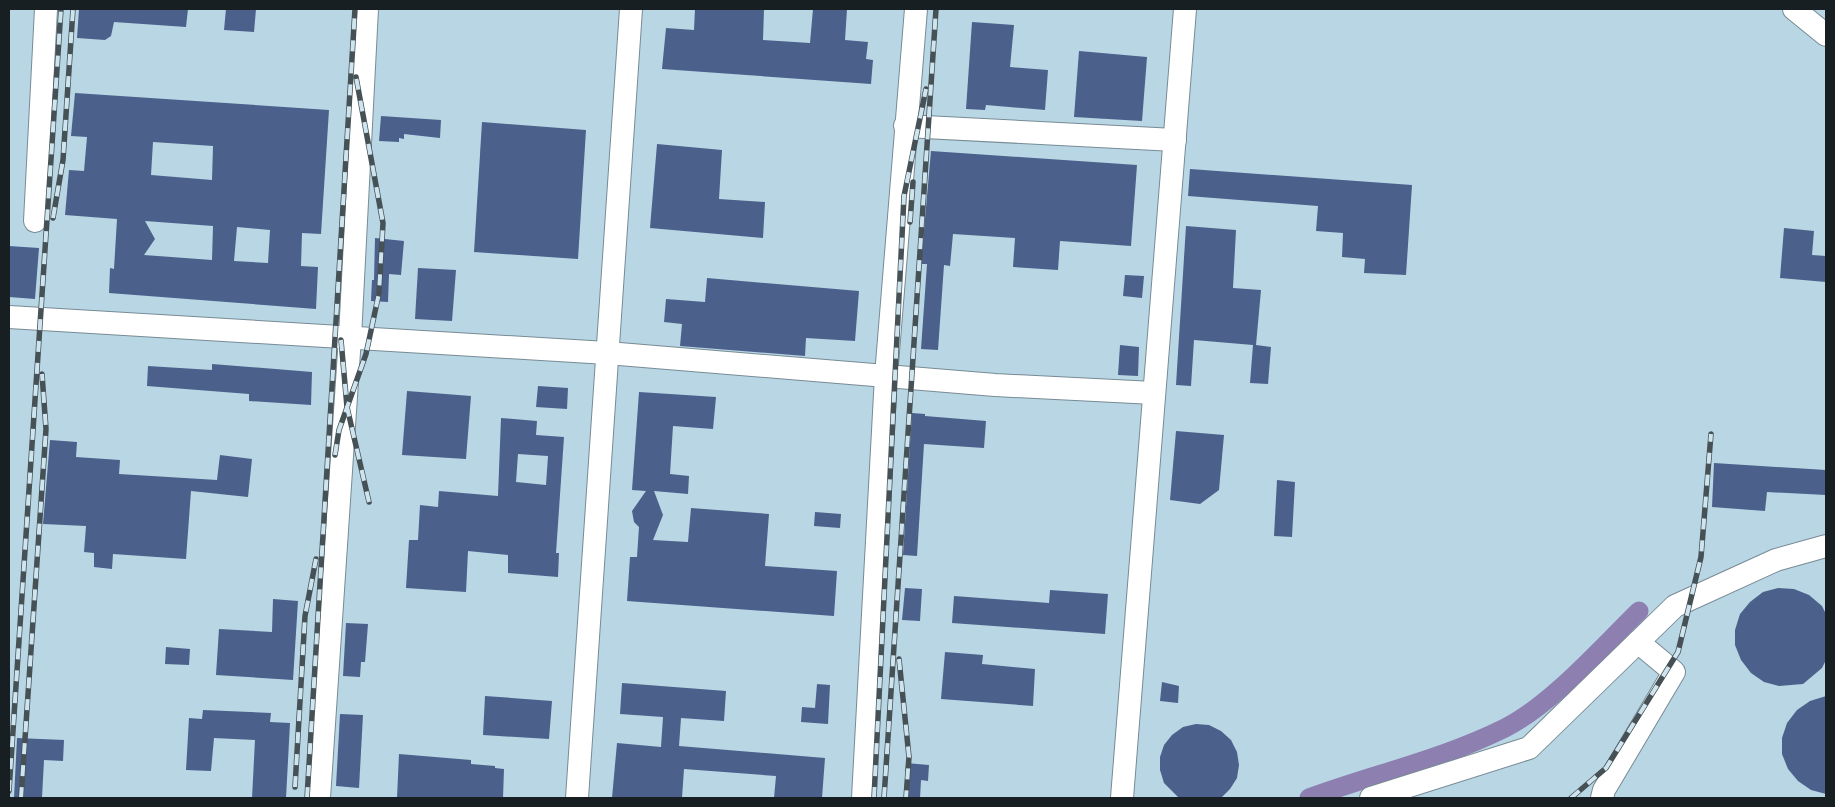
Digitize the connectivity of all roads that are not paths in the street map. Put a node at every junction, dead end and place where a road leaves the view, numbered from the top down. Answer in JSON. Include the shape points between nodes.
{"nodes":[{"id":1,"x":46,"y":9,"type":"edge"},
{"id":2,"x":367,"y":9,"type":"edge"},
{"id":3,"x":631,"y":9,"type":"edge"},
{"id":4,"x":916,"y":9,"type":"edge"},
{"id":5,"x":1185,"y":9,"type":"edge"},
{"id":6,"x":1794,"y":9,"type":"edge"},
{"id":7,"x":1826,"y":35,"type":"edge"},
{"id":8,"x":905,"y":126,"type":"junction"},
{"id":9,"x":1175,"y":140,"type":"junction"},
{"id":10,"x":35,"y":221,"type":"dead end"},
{"id":11,"x":9,"y":317,"type":"edge"},
{"id":12,"x":350,"y":337,"type":"junction"},
{"id":13,"x":607,"y":353,"type":"junction"},
{"id":14,"x":886,"y":376,"type":"junction"},
{"id":15,"x":1154,"y":393,"type":"junction"},
{"id":16,"x":1826,"y":546,"type":"edge"},
{"id":17,"x":1638,"y":642,"type":"junction"},
{"id":18,"x":1411,"y":792,"type":"edge"},
{"id":19,"x":1600,"y":796,"type":"edge"},
{"id":20,"x":319,"y":798,"type":"edge"},
{"id":21,"x":577,"y":798,"type":"edge"},
{"id":22,"x":863,"y":798,"type":"edge"},
{"id":23,"x":1122,"y":798,"type":"edge"},
{"id":24,"x":1371,"y":798,"type":"edge"}],
"edges":[{"from":1,"to":10,"type":"street"},
{"from":2,"to":12,"type":"street"},
{"from":3,"to":13,"type":"street"},
{"from":4,"to":8,"type":"street"},
{"from":5,"to":9,"type":"street"},
{"from":6,"to":7,"type":"street"},
{"from":8,"to":9,"type":"street"},
{"from":8,"to":14,"type":"street"},
{"from":9,"to":15,"type":"street"},
{"from":11,"to":12,"type":"street"},
{"from":12,"to":13,"type":"street"},
{"from":12,"to":20,"type":"street"},
{"from":13,"to":14,"type":"street"},
{"from":13,"to":21,"type":"street"},
{"from":14,"to":15,"type":"street"},
{"from":14,"to":22,"type":"street"},
{"from":15,"to":23,"type":"street"},
{"from":16,"to":17,"type":"street","via":[[1776,560],[1675,606]]},
{"from":17,"to":18,"type":"street","via":[[1529,748]]},
{"from":17,"to":19,"type":"street","via":[[1674,672]]},
{"from":18,"to":24,"type":"street"}]}
